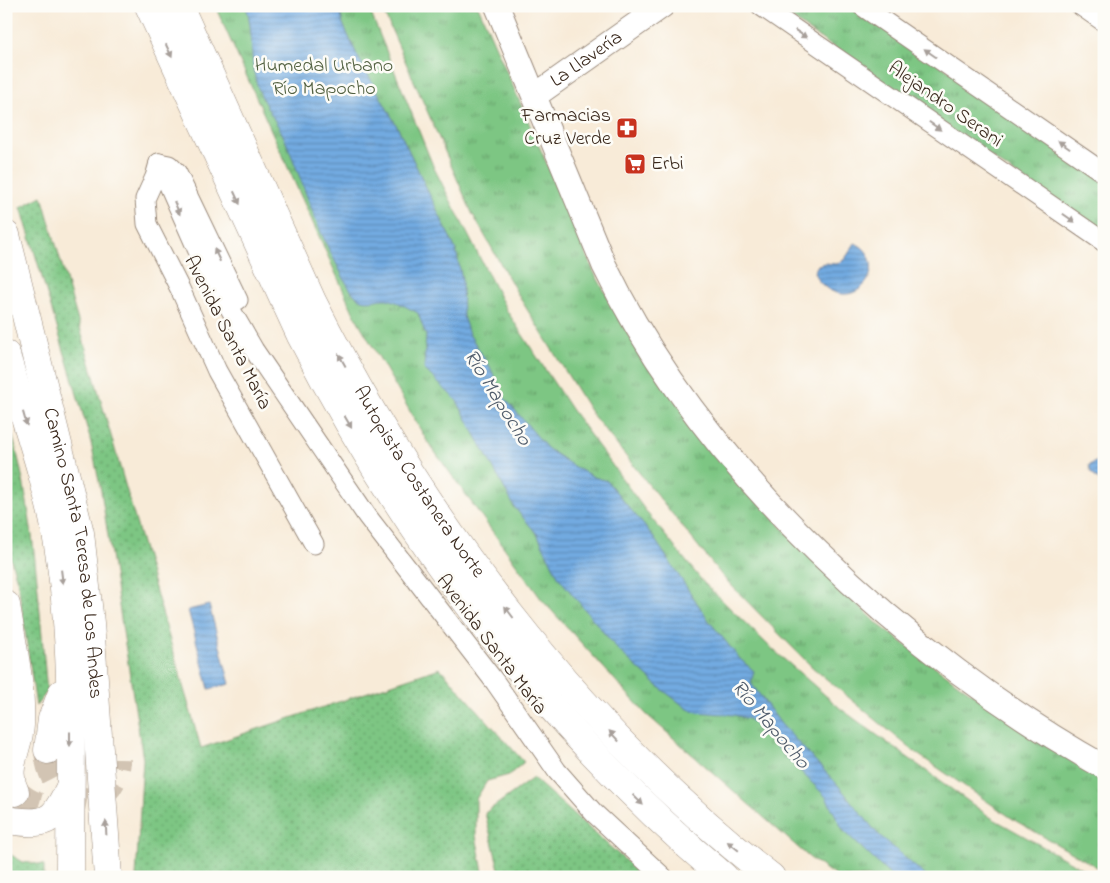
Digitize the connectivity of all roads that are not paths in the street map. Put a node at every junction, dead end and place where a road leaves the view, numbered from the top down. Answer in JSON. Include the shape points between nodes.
{"nodes":[{"id":1,"x":149,"y":6,"type":"edge"},
{"id":2,"x":180,"y":6,"type":"edge"},
{"id":3,"x":497,"y":6,"type":"edge"},
{"id":4,"x":662,"y":6,"type":"edge"},
{"id":5,"x":761,"y":6,"type":"edge"},
{"id":6,"x":862,"y":6,"type":"edge"},
{"id":7,"x":536,"y":95,"type":"junction"},
{"id":8,"x":1104,"y":173,"type":"edge"},
{"id":9,"x":6,"y":235,"type":"edge"},
{"id":10,"x":1104,"y":242,"type":"edge"},
{"id":11,"x":6,"y":356,"type":"edge"},
{"id":12,"x":314,"y":544,"type":"dead end"},
{"id":13,"x":6,"y":606,"type":"edge"},
{"id":14,"x":81,"y":668,"type":"junction"},
{"id":15,"x":48,"y":750,"type":"tunnel mouth"},
{"id":16,"x":117,"y":759,"type":"tunnel mouth"},
{"id":17,"x":1104,"y":767,"type":"edge"},
{"id":18,"x":70,"y":787,"type":"junction"},
{"id":19,"x":15,"y":792,"type":"tunnel mouth"},
{"id":20,"x":70,"y":867,"type":"edge"},
{"id":21,"x":108,"y":877,"type":"edge"},
{"id":22,"x":663,"y":877,"type":"edge"},
{"id":23,"x":724,"y":877,"type":"edge"},
{"id":24,"x":771,"y":877,"type":"edge"}],
"edges":[{"from":1,"to":23,"type":"main road","name":"Autopista Costanera Norte","one_way":true,"via":[[300,334],[379,472],[455,584],[542,697],[620,782]]},
{"from":24,"to":2,"type":"main road","name":"Autopista Costanera Norte","one_way":true,"via":[[681,801],[596,716],[512,615],[435,509],[366,401],[332,340]]},
{"from":3,"to":7,"type":"street"},
{"from":4,"to":7,"type":"street","name":"La Llavería"},
{"from":5,"to":10,"type":"street","name":"Alejandro Serani","one_way":true},
{"from":8,"to":6,"type":"street","one_way":true},
{"from":7,"to":17,"type":"street","via":[[604,265],[623,303],[664,369],[716,438],[793,525],[905,630],[1016,713]]},
{"from":9,"to":14,"type":"main road","name":"Camino Santa Teresa de Los Andes","via":[[78,524],[90,623]]},
{"from":11,"to":14,"type":"main road","name":"Camino Santa Teresa de Los Andes","one_way":true,"via":[[47,494],[58,543],[67,617]]},
{"from":12,"to":22,"type":"street","name":"Avenida Santa María","via":[[218,371],[147,224],[145,199],[159,163],[169,165],[177,173],[235,295],[304,423],[367,516],[495,682],[557,771],[601,820]]},
{"from":13,"to":19,"type":"main road","via":[[20,706],[20,728],[9,770],[10,784]]},
{"from":14,"to":15,"type":"main road","via":[[52,719]]},
{"from":14,"to":16,"type":"main road","via":[[109,714]]},
{"from":14,"to":18,"type":"main road","name":"Camino Santa Teresa de Los Andes","one_way":true},
{"from":21,"to":14,"type":"main road","name":"Camino Santa Teresa de Los Andes","one_way":true},
{"from":18,"to":20,"type":"main road","name":"Camino Santa Teresa de Los Andes"},
{"from":18,"to":20,"type":"main road","via":[[50,819],[37,823],[14,821],[54,841]]}]}
